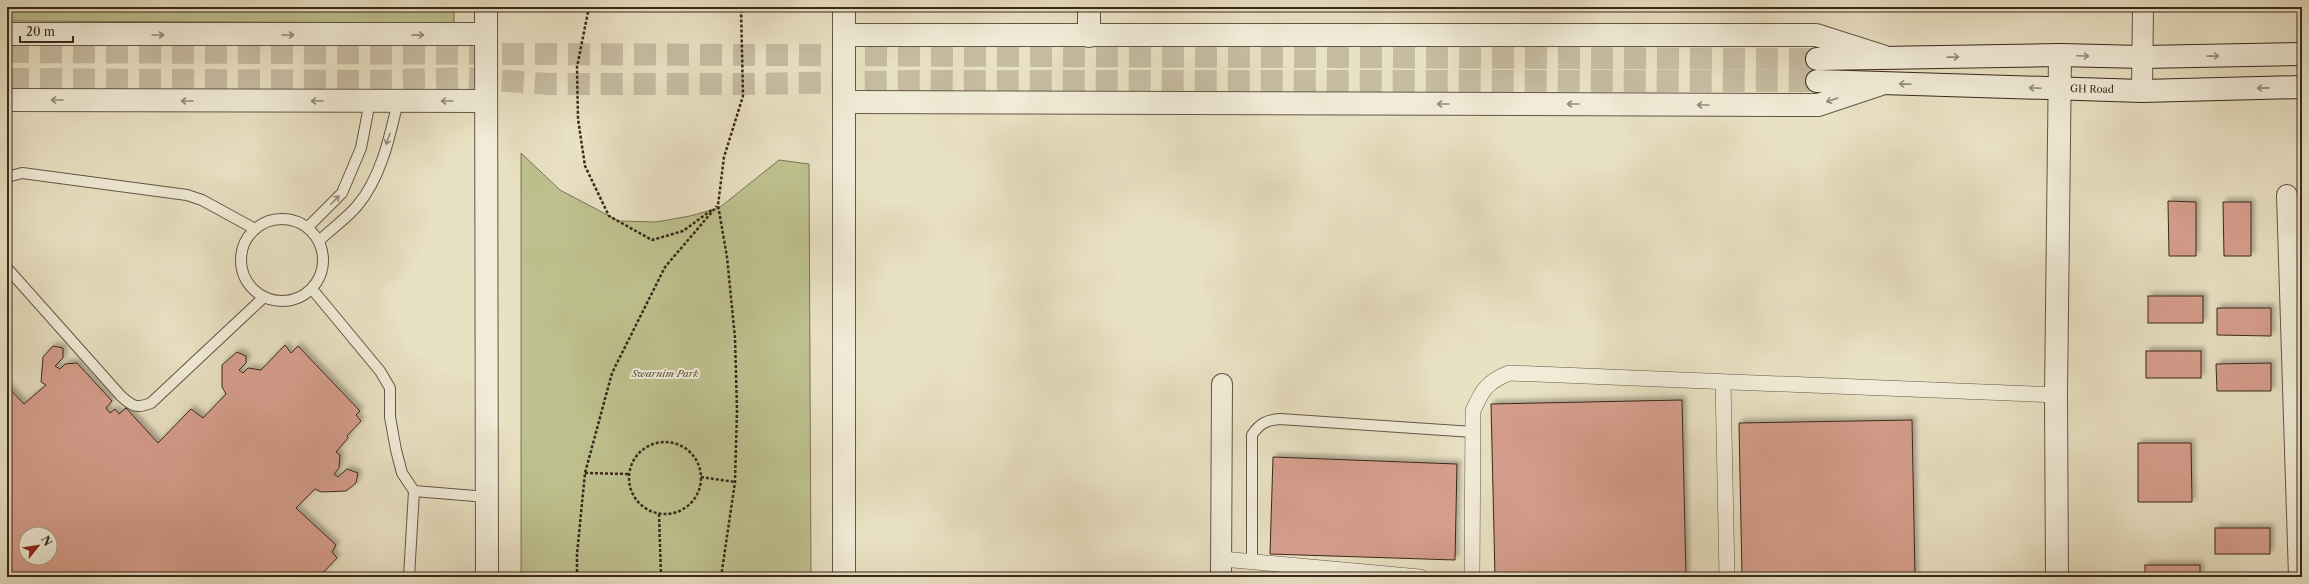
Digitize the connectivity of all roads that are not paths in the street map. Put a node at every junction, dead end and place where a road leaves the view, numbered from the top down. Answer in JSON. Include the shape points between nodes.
{"nodes":[{"id":1,"x":486,"y":7,"type":"edge"},
{"id":2,"x":844,"y":7,"type":"edge"},
{"id":3,"x":1089,"y":7,"type":"edge"},
{"id":4,"x":2143,"y":7,"type":"edge"},
{"id":5,"x":7,"y":34,"type":"edge"},
{"id":6,"x":486,"y":34,"type":"junction"},
{"id":7,"x":844,"y":35,"type":"junction"},
{"id":8,"x":1089,"y":36,"type":"junction"},
{"id":9,"x":2302,"y":54,"type":"edge"},
{"id":10,"x":2060,"y":55,"type":"junction"},
{"id":11,"x":2142,"y":57,"type":"junction"},
{"id":12,"x":1886,"y":58,"type":"junction"},
{"id":13,"x":1817,"y":59,"type":"tunnel mouth"},
{"id":14,"x":1817,"y":81,"type":"tunnel mouth"},
{"id":15,"x":1883,"y":83,"type":"junction"},
{"id":16,"x":2302,"y":88,"type":"edge"},
{"id":17,"x":2061,"y":89,"type":"junction"},
{"id":18,"x":2142,"y":91,"type":"junction"},
{"id":19,"x":7,"y":100,"type":"edge"},
{"id":20,"x":370,"y":101,"type":"junction"},
{"id":21,"x":398,"y":101,"type":"junction"},
{"id":22,"x":486,"y":101,"type":"junction"},
{"id":23,"x":844,"y":102,"type":"junction"},
{"id":24,"x":7,"y":177,"type":"edge"},
{"id":25,"x":2287,"y":195,"type":"dead end"},
{"id":26,"x":308,"y":228,"type":"junction"},
{"id":27,"x":256,"y":229,"type":"junction"},
{"id":28,"x":319,"y":241,"type":"junction"},
{"id":29,"x":7,"y":268,"type":"edge"},
{"id":30,"x":312,"y":289,"type":"junction"},
{"id":31,"x":264,"y":297,"type":"junction"},
{"id":32,"x":1722,"y":382,"type":"junction"},
{"id":33,"x":1222,"y":384,"type":"dead end"},
{"id":34,"x":2056,"y":395,"type":"junction"},
{"id":35,"x":1472,"y":432,"type":"junction"},
{"id":36,"x":414,"y":491,"type":"junction"},
{"id":37,"x":487,"y":497,"type":"junction"},
{"id":38,"x":1252,"y":562,"type":"junction"},
{"id":39,"x":1222,"y":568,"type":"edge"},
{"id":40,"x":409,"y":577,"type":"edge"},
{"id":41,"x":487,"y":577,"type":"edge"},
{"id":42,"x":844,"y":577,"type":"edge"},
{"id":43,"x":1420,"y":577,"type":"edge"},
{"id":44,"x":1472,"y":577,"type":"edge"},
{"id":45,"x":1727,"y":577,"type":"edge"},
{"id":46,"x":2057,"y":577,"type":"edge"},
{"id":47,"x":2299,"y":577,"type":"edge"}],
"edges":[{"from":1,"to":6,"type":"street"},
{"from":2,"to":7,"type":"street"},
{"from":3,"to":8,"type":"street"},
{"from":4,"to":11,"type":"street"},
{"from":5,"to":6,"type":"street","one_way":true},
{"from":6,"to":22,"type":"street"},
{"from":7,"to":8,"type":"street"},
{"from":7,"to":23,"type":"street"},
{"from":8,"to":12,"type":"street","via":[[1816,35]]},
{"from":11,"to":9,"type":"street","one_way":true},
{"from":10,"to":11,"type":"street","one_way":true},
{"from":12,"to":10,"type":"street","one_way":true},
{"from":10,"to":17,"type":"street"},
{"from":11,"to":18,"type":"street"},
{"from":12,"to":13,"type":"street"},
{"from":14,"to":15,"type":"street","name":"GH Road"},
{"from":17,"to":15,"type":"street","name":"GH Road","one_way":true},
{"from":15,"to":23,"type":"street","one_way":true,"via":[[1818,105]]},
{"from":16,"to":18,"type":"street","name":"GH Road","one_way":true},
{"from":17,"to":18,"type":"street","name":"GH Road"},
{"from":17,"to":34,"type":"street"},
{"from":20,"to":19,"type":"street","one_way":true},
{"from":20,"to":21,"type":"street"},
{"from":26,"to":20,"type":"lane","one_way":true,"via":[[342,193],[361,148]]},
{"from":22,"to":21,"type":"street","one_way":true},
{"from":21,"to":28,"type":"lane","one_way":true,"via":[[391,133],[375,178],[358,206]]},
{"from":22,"to":37,"type":"street"},
{"from":23,"to":42,"type":"street"},
{"from":24,"to":27,"type":"lane","via":[[22,172],[187,195],[202,200]]},
{"from":25,"to":47,"type":"street"},
{"from":26,"to":27,"type":"lane","via":[[292,220],[275,219],[259,225]]},
{"from":26,"to":28,"type":"lane"},
{"from":27,"to":31,"type":"lane","via":[[248,238],[241,254],[242,271],[250,286]]},
{"from":28,"to":30,"type":"lane","via":[[324,257],[321,274]]},
{"from":29,"to":31,"type":"lane","via":[[121,396],[133,407],[140,408],[151,403]]},
{"from":30,"to":31,"type":"lane","via":[[297,298],[281,301]]},
{"from":30,"to":36,"type":"lane","via":[[380,371],[390,388],[390,417],[396,450],[402,473]]},
{"from":32,"to":34,"type":"street"},
{"from":32,"to":35,"type":"street","via":[[1509,373],[1494,379],[1482,391],[1473,411]]},
{"from":32,"to":45,"type":"street"},
{"from":33,"to":39,"type":"street"},
{"from":34,"to":46,"type":"street"},
{"from":35,"to":38,"type":"lane","via":[[1280,418],[1268,420],[1258,426],[1252,435]]},
{"from":35,"to":44,"type":"street"},
{"from":36,"to":37,"type":"lane"},
{"from":36,"to":40,"type":"lane"},
{"from":37,"to":41,"type":"street"},
{"from":38,"to":39,"type":"street"},
{"from":38,"to":43,"type":"street"}]}
